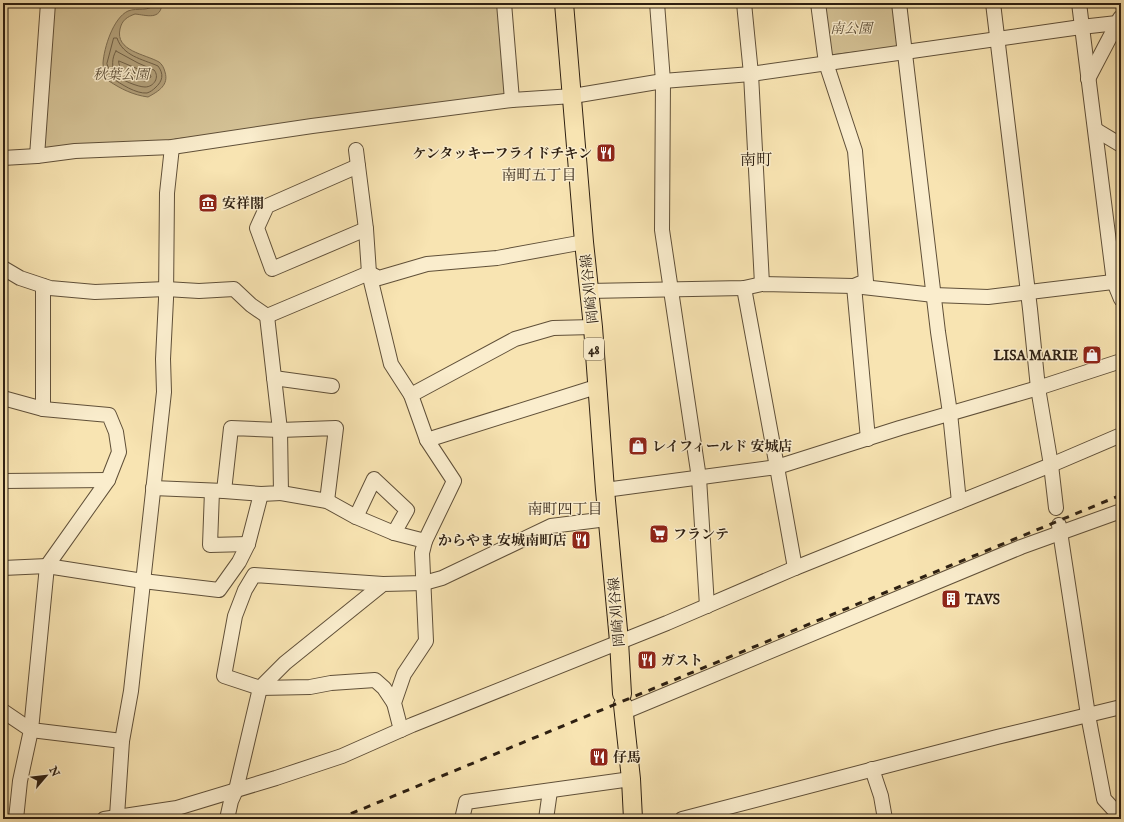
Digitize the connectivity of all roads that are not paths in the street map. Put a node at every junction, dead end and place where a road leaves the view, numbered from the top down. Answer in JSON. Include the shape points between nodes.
{"nodes":[{"id":1,"x":48,"y":3,"type":"edge"},
{"id":2,"x":504,"y":3,"type":"edge"},
{"id":3,"x":564,"y":3,"type":"edge"},
{"id":4,"x":657,"y":3,"type":"edge"},
{"id":5,"x":744,"y":3,"type":"edge"},
{"id":6,"x":818,"y":3,"type":"edge"},
{"id":7,"x":899,"y":3,"type":"edge"},
{"id":8,"x":993,"y":3,"type":"edge"},
{"id":9,"x":1079,"y":3,"type":"edge"},
{"id":10,"x":1120,"y":22,"type":"edge"},
{"id":11,"x":1081,"y":27,"type":"junction"},
{"id":12,"x":997,"y":39,"type":"junction"},
{"id":13,"x":905,"y":51,"type":"junction"},
{"id":14,"x":826,"y":63,"type":"junction"},
{"id":15,"x":751,"y":74,"type":"junction"},
{"id":16,"x":1088,"y":79,"type":"junction"},
{"id":17,"x":664,"y":81,"type":"junction"},
{"id":18,"x":572,"y":96,"type":"junction"},
{"id":19,"x":512,"y":100,"type":"junction"},
{"id":20,"x":1096,"y":130,"type":"junction"},
{"id":21,"x":1121,"y":145,"type":"edge"},
{"id":22,"x":172,"y":147,"type":"junction"},
{"id":23,"x":356,"y":150,"type":"dead end"},
{"id":24,"x":37,"y":156,"type":"junction"},
{"id":25,"x":3,"y":158,"type":"edge"},
{"id":26,"x":358,"y":166,"type":"junction"},
{"id":27,"x":366,"y":229,"type":"junction"},
{"id":28,"x":584,"y":242,"type":"junction"},
{"id":29,"x":3,"y":268,"type":"edge"},
{"id":30,"x":369,"y":273,"type":"junction"},
{"id":31,"x":1118,"y":281,"type":"edge"},
{"id":32,"x":762,"y":284,"type":"junction"},
{"id":33,"x":43,"y":286,"type":"junction"},
{"id":34,"x":854,"y":286,"type":"junction"},
{"id":35,"x":744,"y":288,"type":"junction"},
{"id":36,"x":166,"y":289,"type":"junction"},
{"id":37,"x":671,"y":290,"type":"junction"},
{"id":38,"x":588,"y":291,"type":"junction"},
{"id":39,"x":1028,"y":293,"type":"junction"},
{"id":40,"x":934,"y":295,"type":"junction"},
{"id":41,"x":1121,"y":299,"type":"edge"},
{"id":42,"x":267,"y":316,"type":"junction"},
{"id":43,"x":593,"y":327,"type":"junction"},
{"id":44,"x":1121,"y":361,"type":"edge"},
{"id":45,"x":274,"y":378,"type":"junction"},
{"id":46,"x":332,"y":386,"type":"dead end"},
{"id":47,"x":596,"y":387,"type":"junction"},
{"id":48,"x":1038,"y":388,"type":"junction"},
{"id":49,"x":411,"y":395,"type":"junction"},
{"id":50,"x":3,"y":398,"type":"edge"},
{"id":51,"x":43,"y":409,"type":"junction"},
{"id":52,"x":950,"y":414,"type":"junction"},
{"id":53,"x":280,"y":430,"type":"junction"},
{"id":54,"x":1121,"y":435,"type":"edge"},
{"id":55,"x":868,"y":439,"type":"junction"},
{"id":56,"x":427,"y":440,"type":"junction"},
{"id":57,"x":1051,"y":465,"type":"junction"},
{"id":58,"x":777,"y":467,"type":"junction"},
{"id":59,"x":699,"y":478,"type":"junction"},
{"id":60,"x":108,"y":480,"type":"junction"},
{"id":61,"x":3,"y":481,"type":"edge"},
{"id":62,"x":153,"y":488,"type":"junction"},
{"id":63,"x":605,"y":490,"type":"junction"},
{"id":64,"x":218,"y":491,"type":"junction"},
{"id":65,"x":281,"y":493,"type":"junction"},
{"id":66,"x":261,"y":494,"type":"junction"},
{"id":67,"x":327,"y":501,"type":"junction"},
{"id":68,"x":959,"y":502,"type":"junction"},
{"id":69,"x":1056,"y":508,"type":"dead end"},
{"id":70,"x":1121,"y":511,"type":"edge"},
{"id":71,"x":356,"y":517,"type":"junction"},
{"id":72,"x":607,"y":519,"type":"junction"},
{"id":73,"x":1060,"y":529,"type":"junction"},
{"id":74,"x":394,"y":533,"type":"junction"},
{"id":75,"x":425,"y":541,"type":"junction"},
{"id":76,"x":248,"y":544,"type":"junction"},
{"id":77,"x":47,"y":566,"type":"junction"},
{"id":78,"x":3,"y":568,"type":"edge"},
{"id":79,"x":794,"y":568,"type":"junction"},
{"id":80,"x":143,"y":581,"type":"junction"},
{"id":81,"x":424,"y":583,"type":"junction"},
{"id":82,"x":383,"y":584,"type":"junction"},
{"id":83,"x":707,"y":606,"type":"junction"},
{"id":84,"x":619,"y":641,"type":"junction"},
{"id":85,"x":260,"y":688,"type":"junction"},
{"id":86,"x":394,"y":703,"type":"junction"},
{"id":87,"x":623,"y":704,"type":"junction"},
{"id":88,"x":1121,"y":707,"type":"edge"},
{"id":89,"x":3,"y":711,"type":"edge"},
{"id":90,"x":1088,"y":715,"type":"junction"},
{"id":91,"x":31,"y":730,"type":"junction"},
{"id":92,"x":401,"y":730,"type":"junction"},
{"id":93,"x":122,"y":741,"type":"junction"},
{"id":94,"x":872,"y":769,"type":"junction"},
{"id":95,"x":631,"y":779,"type":"junction"},
{"id":96,"x":236,"y":790,"type":"junction"},
{"id":97,"x":550,"y":791,"type":"junction"},
{"id":98,"x":1116,"y":810,"type":"edge"},
{"id":99,"x":110,"y":818,"type":"edge"},
{"id":100,"x":16,"y":819,"type":"edge"},
{"id":101,"x":227,"y":819,"type":"edge"},
{"id":102,"x":462,"y":819,"type":"edge"},
{"id":103,"x":546,"y":819,"type":"edge"},
{"id":104,"x":634,"y":819,"type":"edge"},
{"id":105,"x":682,"y":819,"type":"edge"},
{"id":106,"x":885,"y":819,"type":"edge"}],
"edges":[{"from":1,"to":24,"type":"street"},
{"from":2,"to":19,"type":"street"},
{"from":3,"to":18,"type":"main road","name":"岡崎刈谷線","number":"48"},
{"from":4,"to":17,"type":"street"},
{"from":5,"to":15,"type":"street"},
{"from":6,"to":14,"type":"street"},
{"from":7,"to":13,"type":"street"},
{"from":8,"to":12,"type":"street"},
{"from":9,"to":11,"type":"street"},
{"from":10,"to":11,"type":"street"},
{"from":10,"to":16,"type":"street"},
{"from":11,"to":12,"type":"street"},
{"from":11,"to":16,"type":"street"},
{"from":12,"to":13,"type":"street"},
{"from":12,"to":39,"type":"street"},
{"from":13,"to":14,"type":"street"},
{"from":13,"to":40,"type":"street"},
{"from":14,"to":15,"type":"street"},
{"from":14,"to":34,"type":"street","via":[[855,151],[866,281]]},
{"from":15,"to":17,"type":"street"},
{"from":15,"to":32,"type":"street"},
{"from":16,"to":20,"type":"street"},
{"from":17,"to":18,"type":"street"},
{"from":17,"to":37,"type":"street","via":[[662,230]]},
{"from":18,"to":19,"type":"street"},
{"from":18,"to":28,"type":"main road","name":"岡崎刈谷線","number":"48"},
{"from":19,"to":22,"type":"street"},
{"from":20,"to":21,"type":"street"},
{"from":20,"to":31,"type":"street"},
{"from":22,"to":24,"type":"street","via":[[75,151]]},
{"from":22,"to":36,"type":"street","via":[[167,193]]},
{"from":23,"to":26,"type":"street"},
{"from":24,"to":25,"type":"street"},
{"from":26,"to":27,"type":"street"},
{"from":26,"to":27,"type":"street","via":[[267,206],[257,228],[272,269]]},
{"from":27,"to":30,"type":"street"},
{"from":28,"to":30,"type":"street","via":[[497,258],[427,264],[379,278]]},
{"from":28,"to":38,"type":"main road","name":"岡崎刈谷線","number":"48"},
{"from":29,"to":33,"type":"street","via":[[20,278]]},
{"from":30,"to":42,"type":"street"},
{"from":30,"to":49,"type":"street","via":[[391,364]]},
{"from":31,"to":39,"type":"street"},
{"from":31,"to":41,"type":"street"},
{"from":32,"to":34,"type":"street"},
{"from":32,"to":35,"type":"street"},
{"from":33,"to":36,"type":"street","via":[[95,292]]},
{"from":33,"to":51,"type":"street"},
{"from":34,"to":40,"type":"street"},
{"from":34,"to":55,"type":"street"},
{"from":35,"to":37,"type":"street"},
{"from":35,"to":58,"type":"street"},
{"from":36,"to":42,"type":"street","via":[[234,289]]},
{"from":36,"to":62,"type":"street","via":[[164,392]]},
{"from":37,"to":38,"type":"street"},
{"from":37,"to":59,"type":"street"},
{"from":38,"to":43,"type":"main road","name":"岡崎刈谷線","number":"48"},
{"from":39,"to":40,"type":"street","via":[[988,297]]},
{"from":39,"to":48,"type":"street"},
{"from":40,"to":52,"type":"street"},
{"from":42,"to":45,"type":"street"},
{"from":43,"to":47,"type":"main road","name":"岡崎刈谷線","number":"48"},
{"from":43,"to":49,"type":"street","via":[[552,328],[515,339]]},
{"from":44,"to":48,"type":"street"},
{"from":45,"to":46,"type":"street"},
{"from":45,"to":53,"type":"street"},
{"from":47,"to":56,"type":"street"},
{"from":47,"to":63,"type":"main road","name":"岡崎刈谷線","number":"48"},
{"from":48,"to":52,"type":"street"},
{"from":48,"to":57,"type":"street"},
{"from":49,"to":56,"type":"street"},
{"from":50,"to":51,"type":"street"},
{"from":51,"to":60,"type":"street","via":[[109,415],[116,432],[119,452]]},
{"from":52,"to":55,"type":"street"},
{"from":52,"to":68,"type":"street"},
{"from":53,"to":64,"type":"street","via":[[231,428]]},
{"from":53,"to":65,"type":"street"},
{"from":53,"to":67,"type":"street","via":[[336,428]]},
{"from":54,"to":57,"type":"street"},
{"from":55,"to":58,"type":"street"},
{"from":56,"to":75,"type":"street","via":[[454,481]]},
{"from":57,"to":68,"type":"street"},
{"from":57,"to":69,"type":"street"},
{"from":58,"to":59,"type":"street"},
{"from":58,"to":79,"type":"street"},
{"from":59,"to":63,"type":"street"},
{"from":59,"to":83,"type":"street"},
{"from":60,"to":61,"type":"street"},
{"from":60,"to":77,"type":"street"},
{"from":62,"to":64,"type":"street"},
{"from":62,"to":80,"type":"street"},
{"from":63,"to":72,"type":"main road","name":"岡崎刈谷線","number":"48"},
{"from":64,"to":66,"type":"street"},
{"from":64,"to":76,"type":"street","via":[[210,545]]},
{"from":65,"to":66,"type":"street"},
{"from":65,"to":67,"type":"street"},
{"from":66,"to":76,"type":"street"},
{"from":67,"to":71,"type":"street"},
{"from":68,"to":79,"type":"street"},
{"from":70,"to":73,"type":"street"},
{"from":71,"to":74,"type":"street"},
{"from":71,"to":74,"type":"street","via":[[374,479],[407,510]]},
{"from":72,"to":81,"type":"street","via":[[551,526],[442,578]]},
{"from":72,"to":84,"type":"main road","name":"岡崎刈谷線","number":"48"},
{"from":73,"to":87,"type":"street","via":[[1021,547]]},
{"from":73,"to":90,"type":"street"},
{"from":74,"to":75,"type":"street"},
{"from":75,"to":81,"type":"street","via":[[422,553]]},
{"from":76,"to":80,"type":"street","via":[[219,590]]},
{"from":77,"to":78,"type":"street"},
{"from":77,"to":80,"type":"street"},
{"from":77,"to":91,"type":"street"},
{"from":79,"to":83,"type":"street"},
{"from":80,"to":93,"type":"street","via":[[131,692]]},
{"from":81,"to":82,"type":"street"},
{"from":81,"to":86,"type":"street","via":[[426,641],[404,674]]},
{"from":82,"to":85,"type":"street","via":[[285,663]]},
{"from":82,"to":85,"type":"street","via":[[254,575],[235,616],[224,676]]},
{"from":83,"to":84,"type":"street"},
{"from":84,"to":87,"type":"main road","name":"岡崎刈谷線","number":"48"},
{"from":84,"to":92,"type":"street"},
{"from":85,"to":86,"type":"street","via":[[310,687],[375,680]]},
{"from":85,"to":96,"type":"street"},
{"from":86,"to":92,"type":"street"},
{"from":87,"to":95,"type":"main road","name":"岡崎刈谷線","number":"48"},
{"from":88,"to":90,"type":"street"},
{"from":89,"to":91,"type":"street"},
{"from":90,"to":94,"type":"street"},
{"from":90,"to":98,"type":"street","via":[[1104,799]]},
{"from":91,"to":93,"type":"street"},
{"from":91,"to":100,"type":"street","via":[[20,781]]},
{"from":92,"to":96,"type":"street","via":[[342,756]]},
{"from":93,"to":99,"type":"street"},
{"from":94,"to":105,"type":"street"},
{"from":94,"to":106,"type":"street"},
{"from":95,"to":97,"type":"street"},
{"from":95,"to":104,"type":"main road","name":"岡崎刈谷線","number":"48"},
{"from":96,"to":99,"type":"street","via":[[178,808]]},
{"from":96,"to":101,"type":"street"},
{"from":97,"to":102,"type":"street","via":[[466,802]]},
{"from":97,"to":103,"type":"street"}]}
